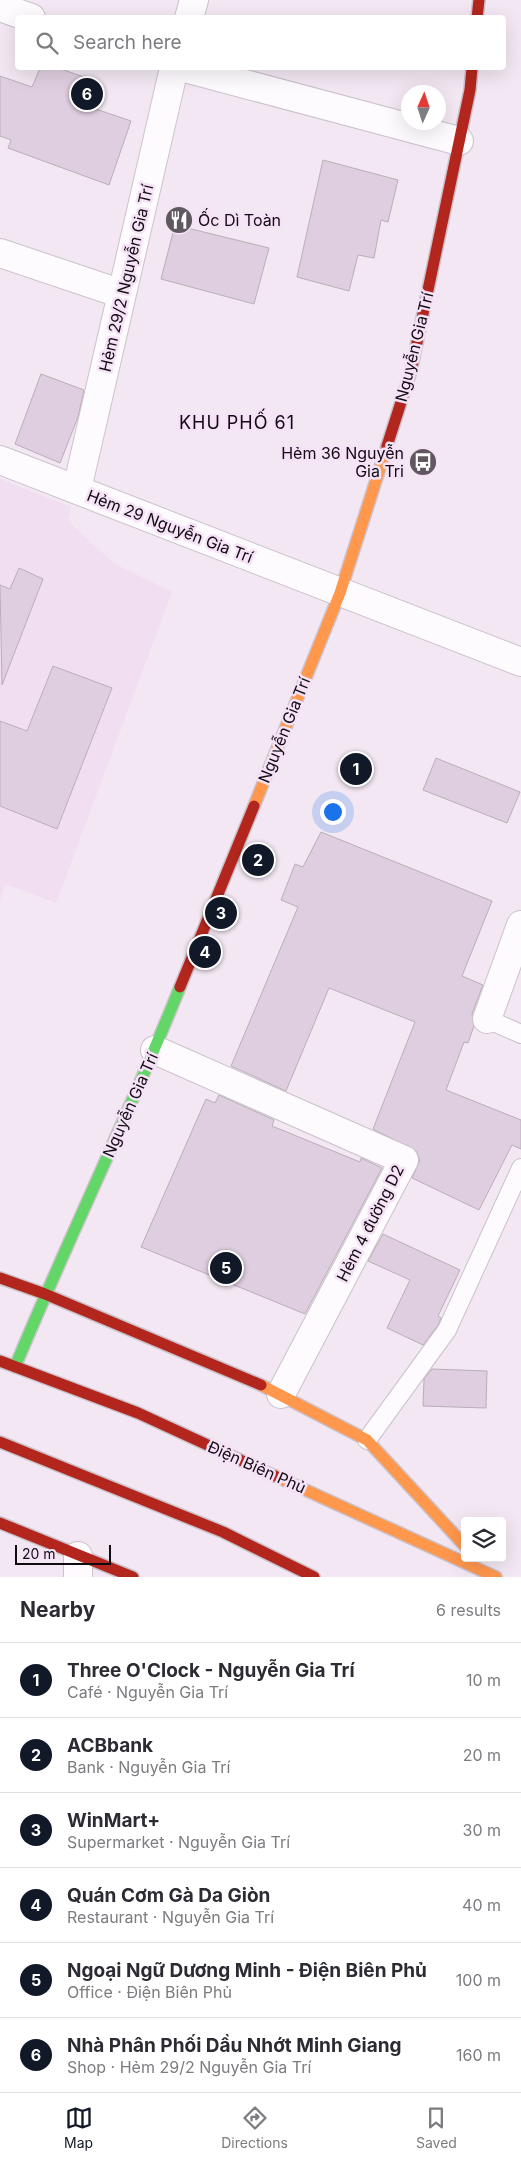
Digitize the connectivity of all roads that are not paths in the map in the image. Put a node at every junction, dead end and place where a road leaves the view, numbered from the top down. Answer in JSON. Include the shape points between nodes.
{"nodes":[{"id":1,"x":194,"y":0,"type":"edge"},
{"id":2,"x":479,"y":0,"type":"edge"},
{"id":3,"x":0,"y":7,"type":"edge"},
{"id":4,"x":23,"y":15,"type":"edge"},
{"id":5,"x":190,"y":15,"type":"edge"},
{"id":6,"x":477,"y":15,"type":"edge"},
{"id":7,"x":174,"y":70,"type":"edge"},
{"id":8,"x":193,"y":70,"type":"edge"},
{"id":9,"x":472,"y":70,"type":"edge"},
{"id":10,"x":459,"y":141,"type":"junction"},
{"id":11,"x":0,"y":253,"type":"edge"},
{"id":12,"x":122,"y":294,"type":"junction"},
{"id":13,"x":0,"y":460,"type":"edge"},
{"id":14,"x":77,"y":489,"type":"junction"},
{"id":15,"x":340,"y":592,"type":"junction"},
{"id":16,"x":521,"y":662,"type":"edge"},
{"id":17,"x":521,"y":925,"type":"edge"},
{"id":18,"x":487,"y":1019,"type":"joint"},
{"id":19,"x":521,"y":1034,"type":"edge"},
{"id":20,"x":155,"y":1050,"type":"junction"},
{"id":21,"x":521,"y":1168,"type":"edge"},
{"id":22,"x":0,"y":1278,"type":"edge"},
{"id":23,"x":45,"y":1294,"type":"junction"},
{"id":24,"x":0,"y":1361,"type":"edge"},
{"id":25,"x":15,"y":1367,"type":"junction"},
{"id":26,"x":281,"y":1394,"type":"junction"},
{"id":27,"x":368,"y":1440,"type":"junction"},
{"id":28,"x":0,"y":1442,"type":"edge"},
{"id":29,"x":0,"y":1523,"type":"edge"},
{"id":30,"x":461,"y":1542,"type":"edge"},
{"id":31,"x":480,"y":1562,"type":"edge"},
{"id":32,"x":78,"y":1566,"type":"edge"},
{"id":33,"x":493,"y":1576,"type":"edge"},
{"id":34,"x":133,"y":1577,"type":"edge"},
{"id":35,"x":314,"y":1577,"type":"edge"}],
"edges":[{"from":1,"to":5,"type":"street"},
{"from":2,"to":6,"type":"main road"},
{"from":3,"to":4,"type":"street"},
{"from":7,"to":12,"type":"street","name":"Hẻm 29/2 Nguyễn Gia Trí"},
{"from":8,"to":10,"type":"street"},
{"from":9,"to":10,"type":"main road","name":"Nguyễn Gia Trí"},
{"from":10,"to":15,"type":"main road","name":"Nguyễn Gia Trí","via":[[411,371]]},
{"from":11,"to":12,"type":"street"},
{"from":12,"to":14,"type":"street","name":"Hẻm 29/2 Nguyễn Gia Trí"},
{"from":13,"to":14,"type":"street","name":"Hẻm 29 Nguyễn Gia Trí"},
{"from":14,"to":15,"type":"street","name":"Hẻm 29 Nguyễn Gia Trí"},
{"from":15,"to":16,"type":"street","name":"Hẻm 29 Nguyễn Gia Trí"},
{"from":15,"to":20,"type":"main road","name":"Nguyễn Gia Trí"},
{"from":17,"to":18,"type":"street"},
{"from":18,"to":19,"type":"lane"},
{"from":20,"to":23,"type":"main road","name":"Nguyễn Gia Trí"},
{"from":20,"to":26,"type":"street","name":"Hẻm 4 đường D2","via":[[404,1160]]},
{"from":21,"to":27,"type":"lane","via":[[447,1330]]},
{"from":22,"to":23,"type":"main road"},
{"from":23,"to":25,"type":"main road","name":"Nguyễn Gia Trí"},
{"from":23,"to":26,"type":"main road"},
{"from":24,"to":25,"type":"main road","name":"Điện Biên Phủ"},
{"from":25,"to":33,"type":"main road","name":"Điện Biên Phủ","via":[[138,1413]]},
{"from":26,"to":27,"type":"main road"},
{"from":27,"to":30,"type":"main road"},
{"from":28,"to":35,"type":"main road","via":[[223,1532]]},
{"from":29,"to":32,"type":"main road"},
{"from":31,"to":33,"type":"main road","name":"Điện Biên Phủ"},
{"from":32,"to":34,"type":"main road"}]}
